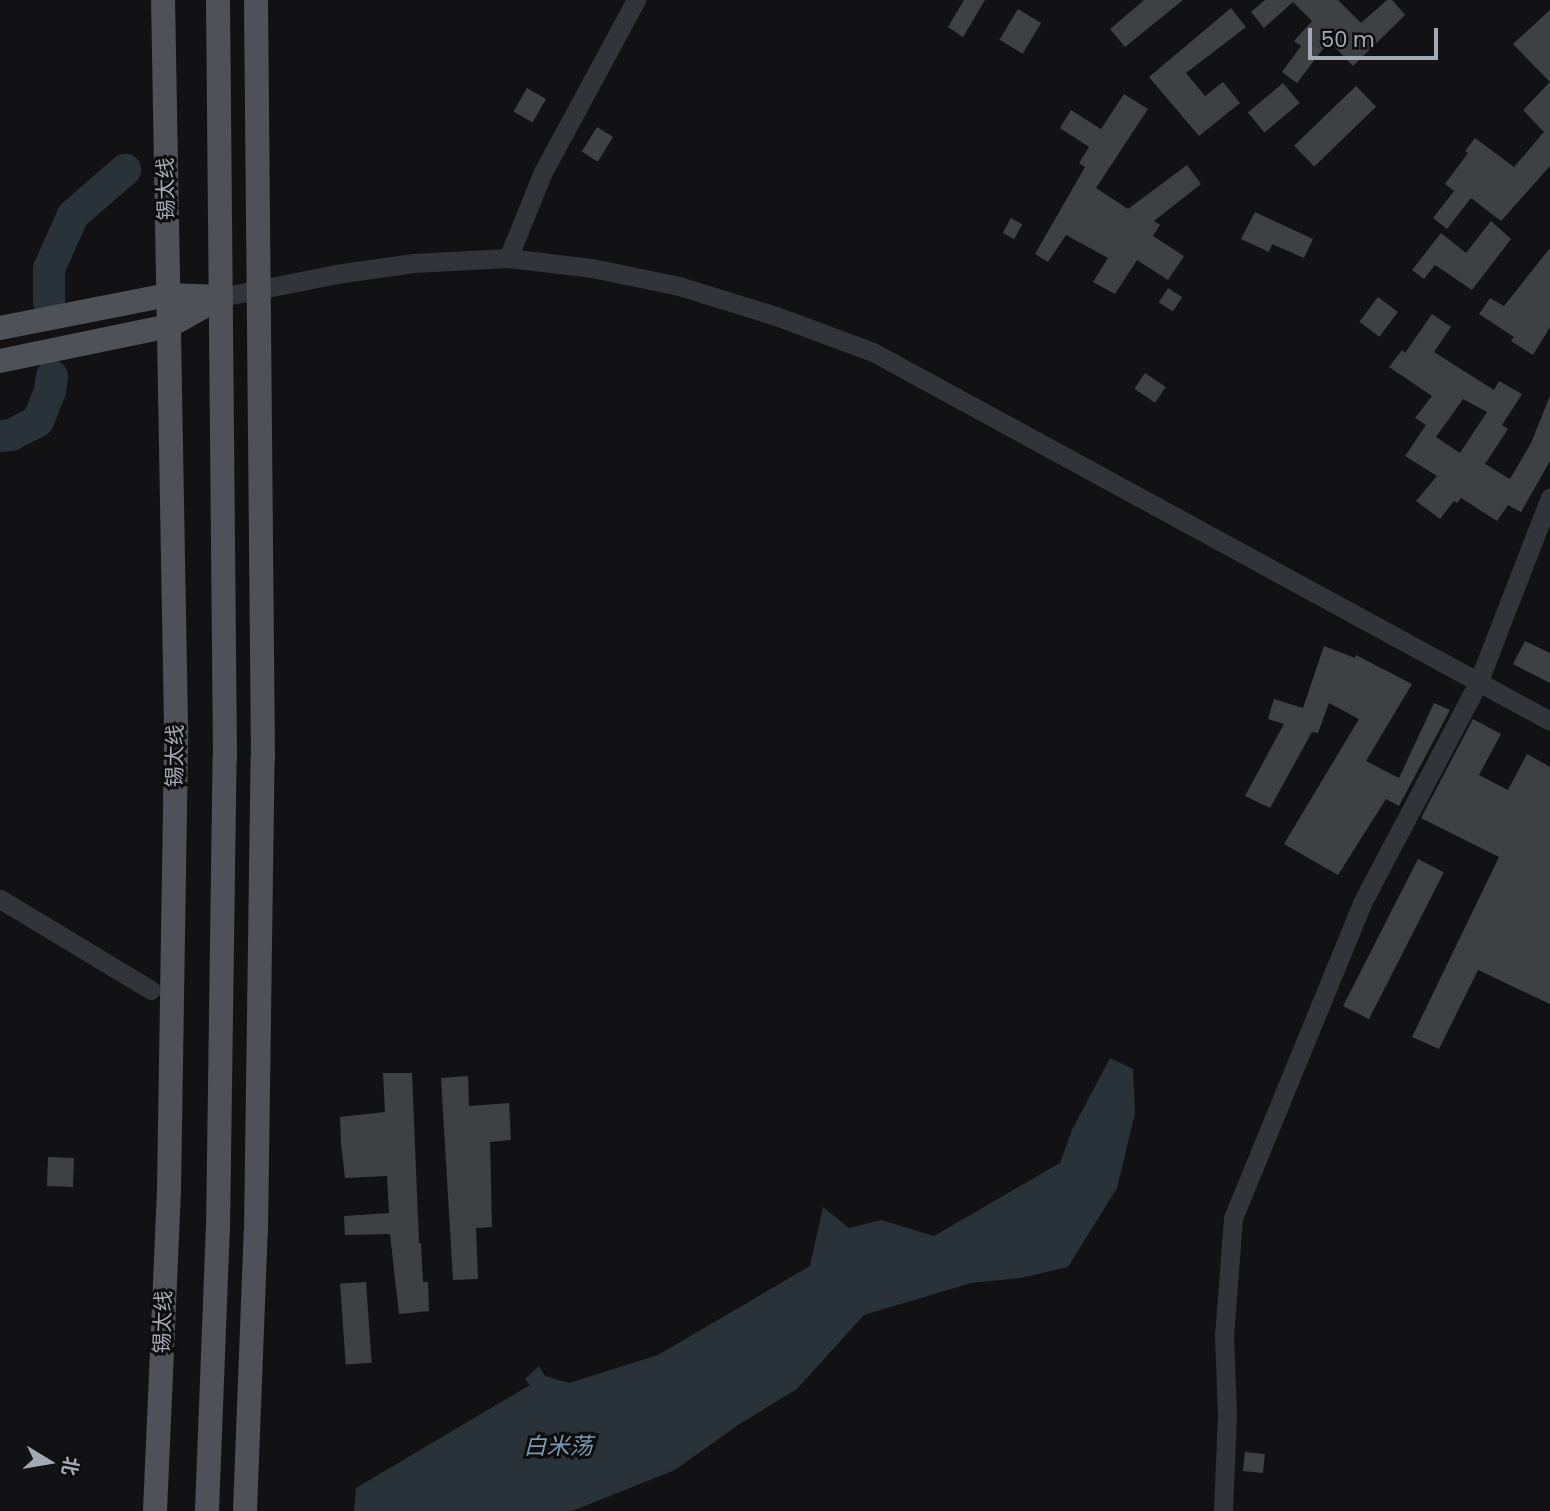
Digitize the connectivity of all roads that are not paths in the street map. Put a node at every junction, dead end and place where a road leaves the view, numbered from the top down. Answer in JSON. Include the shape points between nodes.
{"nodes":[{"id":1,"x":163,"y":0,"type":"edge"},
{"id":2,"x":218,"y":0,"type":"edge"},
{"id":3,"x":256,"y":0,"type":"edge"},
{"id":4,"x":636,"y":0,"type":"edge"},
{"id":5,"x":508,"y":258,"type":"junction"},
{"id":6,"x":258,"y":290,"type":"junction"},
{"id":7,"x":168,"y":295,"type":"junction"},
{"id":8,"x":221,"y":297,"type":"junction"},
{"id":9,"x":169,"y":326,"type":"junction"},
{"id":10,"x":0,"y":328,"type":"edge"},
{"id":11,"x":0,"y":361,"type":"edge"},
{"id":12,"x":1550,"y":497,"type":"edge"},
{"id":13,"x":1478,"y":683,"type":"junction"},
{"id":14,"x":1550,"y":722,"type":"edge"},
{"id":15,"x":0,"y":899,"type":"edge"},
{"id":16,"x":152,"y":990,"type":"dead end"},
{"id":17,"x":155,"y":1511,"type":"edge"},
{"id":18,"x":207,"y":1511,"type":"edge"},
{"id":19,"x":245,"y":1511,"type":"edge"},
{"id":20,"x":1223,"y":1511,"type":"edge"}],
"edges":[{"from":1,"to":7,"type":"main road","name":"锡太线"},
{"from":2,"to":8,"type":"main road"},
{"from":3,"to":6,"type":"main road"},
{"from":4,"to":5,"type":"street","via":[[544,172]]},
{"from":5,"to":6,"type":"street","via":[[413,263]]},
{"from":5,"to":13,"type":"street","via":[[592,268],[679,286],[873,352]]},
{"from":6,"to":8,"type":"street"},
{"from":6,"to":19,"type":"main road","via":[[263,758],[256,1231]]},
{"from":7,"to":8,"type":"main road"},
{"from":7,"to":9,"type":"main road","name":"锡太线"},
{"from":7,"to":10,"type":"main road"},
{"from":8,"to":9,"type":"main road"},
{"from":8,"to":18,"type":"main road","via":[[225,758],[218,1230]]},
{"from":9,"to":11,"type":"main road"},
{"from":9,"to":17,"type":"main road","name":"锡太线","via":[[176,727],[169,1190]]},
{"from":12,"to":13,"type":"street"},
{"from":13,"to":14,"type":"street"},
{"from":13,"to":20,"type":"street","via":[[1362,903],[1233,1218],[1224,1336]]},
{"from":15,"to":16,"type":"street"}]}
